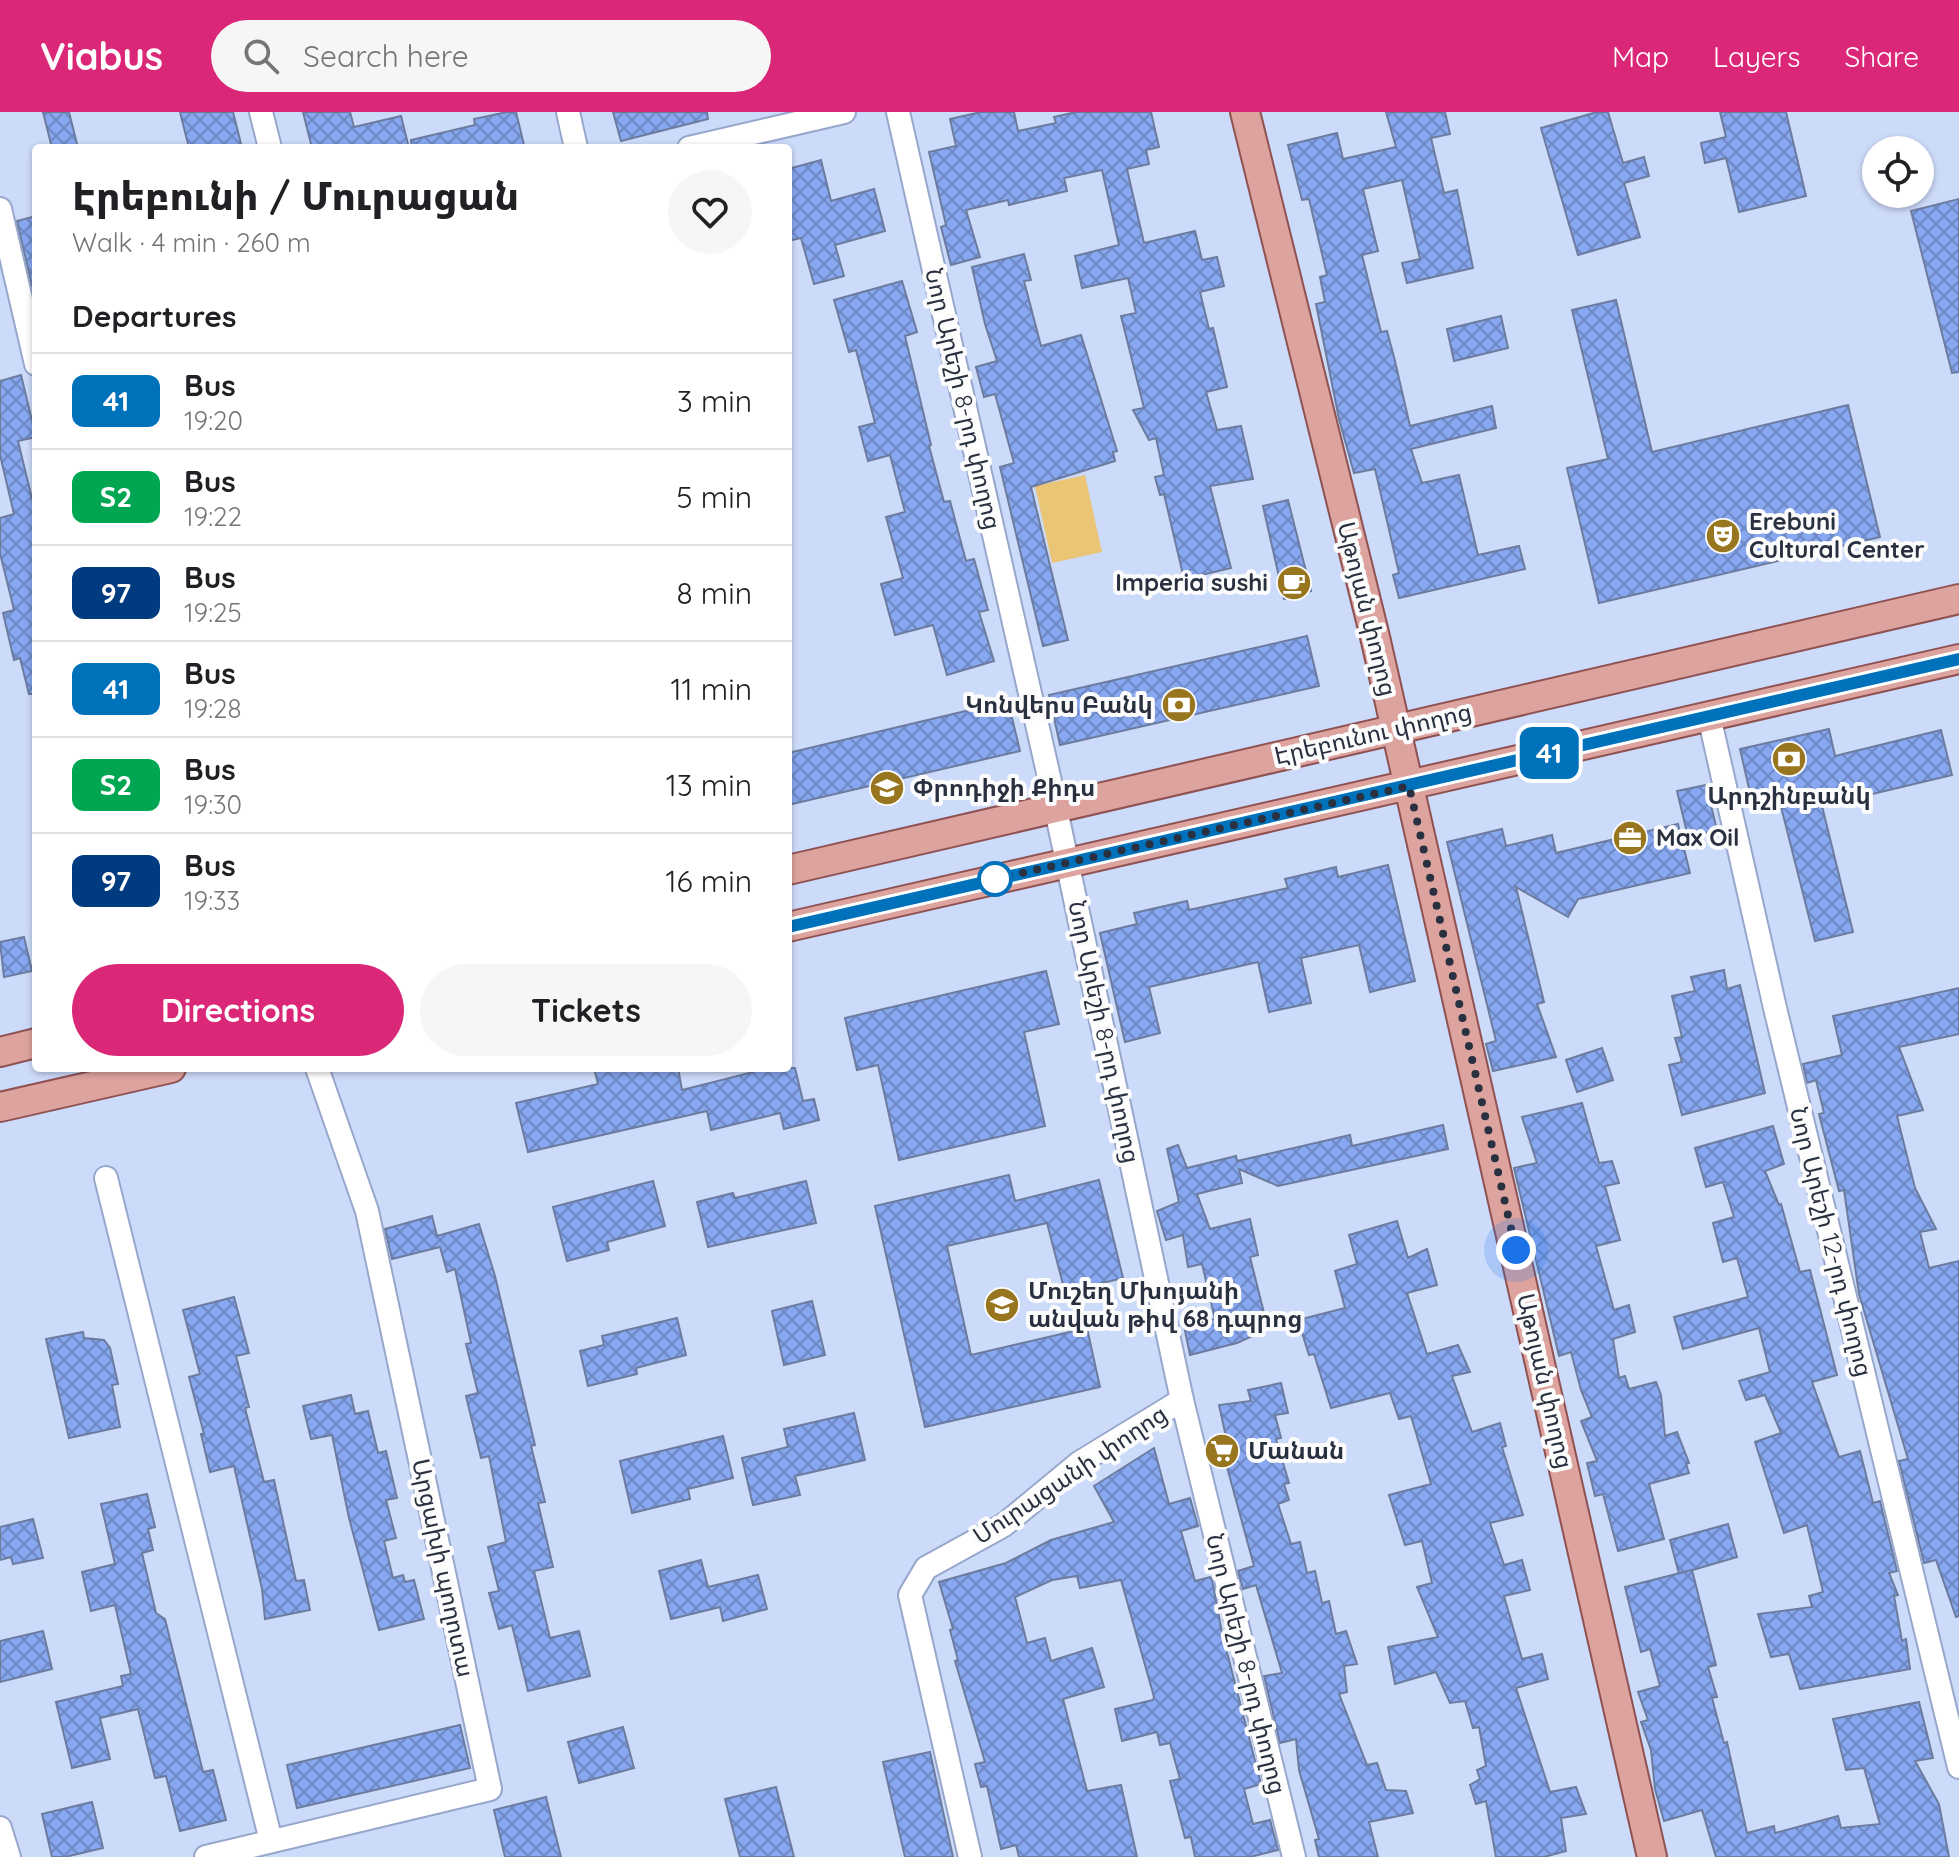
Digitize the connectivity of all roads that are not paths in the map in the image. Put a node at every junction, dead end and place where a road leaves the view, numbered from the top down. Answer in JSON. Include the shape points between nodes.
{"nodes":[{"id":1,"x":261,"y":112,"type":"edge"},
{"id":2,"x":568,"y":112,"type":"edge"},
{"id":3,"x":844,"y":112,"type":"edge"},
{"id":4,"x":898,"y":112,"type":"edge"},
{"id":5,"x":1245,"y":112,"type":"edge"},
{"id":6,"x":269,"y":144,"type":"edge"},
{"id":7,"x":575,"y":144,"type":"edge"},
{"id":8,"x":706,"y":144,"type":"edge"},
{"id":9,"x":0,"y":209,"type":"edge"},
{"id":10,"x":19,"y":304,"type":"edge"},
{"id":11,"x":32,"y":350,"type":"edge"},
{"id":12,"x":1959,"y":599,"type":"edge"},
{"id":13,"x":1959,"y":659,"type":"edge"},
{"id":14,"x":1709,"y":716,"type":"junction"},
{"id":15,"x":1396,"y":730,"type":"junction"},
{"id":16,"x":1409,"y":786,"type":"junction"},
{"id":17,"x":1056,"y":808,"type":"junction"},
{"id":18,"x":1067,"y":863,"type":"junction"},
{"id":19,"x":792,"y":869,"type":"edge"},
{"id":20,"x":792,"y":926,"type":"edge"},
{"id":21,"x":32,"y":1044,"type":"edge"},
{"id":22,"x":0,"y":1052,"type":"edge"},
{"id":23,"x":153,"y":1072,"type":"edge"},
{"id":24,"x":318,"y":1072,"type":"edge"},
{"id":25,"x":0,"y":1107,"type":"edge"},
{"id":26,"x":106,"y":1178,"type":"dead end"},
{"id":27,"x":1182,"y":1400,"type":"junction"},
{"id":28,"x":1959,"y":1767,"type":"edge"},
{"id":29,"x":0,"y":1828,"type":"edge"},
{"id":30,"x":271,"y":1841,"type":"junction"},
{"id":31,"x":9,"y":1857,"type":"edge"},
{"id":32,"x":206,"y":1857,"type":"edge"},
{"id":33,"x":970,"y":1857,"type":"edge"},
{"id":34,"x":1294,"y":1857,"type":"edge"},
{"id":35,"x":1652,"y":1857,"type":"edge"}],
"edges":[{"from":1,"to":6,"type":"street"},
{"from":2,"to":7,"type":"street"},
{"from":3,"to":8,"type":"street"},
{"from":4,"to":17,"type":"street","name":"Նոր Արեշի 8-րդ փողոց"},
{"from":5,"to":15,"type":"main road","name":"Աթոյան փողոց"},
{"from":9,"to":10,"type":"street"},
{"from":10,"to":11,"type":"street"},
{"from":12,"to":15,"type":"main road","name":"Էրեբունու փողոց"},
{"from":13,"to":14,"type":"main road"},
{"from":14,"to":16,"type":"main road"},
{"from":14,"to":28,"type":"street","name":"Նոր Արեշի 12-րդ փողոց"},
{"from":15,"to":16,"type":"main road","name":"Աթոյան փողոց"},
{"from":15,"to":17,"type":"main road","name":"Էրեբունու փողոց"},
{"from":16,"to":18,"type":"main road"},
{"from":16,"to":35,"type":"main road","name":"Աթոյան փողոց"},
{"from":17,"to":18,"type":"street","name":"Նոր Արեշի 8-րդ փողոց"},
{"from":17,"to":19,"type":"main road","name":"Էրեբունու փողոց"},
{"from":18,"to":20,"type":"main road"},
{"from":18,"to":27,"type":"street","name":"Նոր Արեշի 8-րդ փողոց"},
{"from":21,"to":22,"type":"main road"},
{"from":23,"to":25,"type":"main road"},
{"from":24,"to":30,"type":"street","name":"Արցախի պողոտա","via":[[367,1211],[490,1789]]},
{"from":26,"to":30,"type":"street"},
{"from":27,"to":33,"type":"street","name":"Մուրացանի փողոց","via":[[1079,1463],[1004,1525],[926,1568],[910,1595]]},
{"from":27,"to":34,"type":"street","name":"Նոր Արեշի 8-րդ փողոց"},
{"from":29,"to":31,"type":"street"},
{"from":30,"to":32,"type":"street","name":"Արցախի պողոտա"}]}
